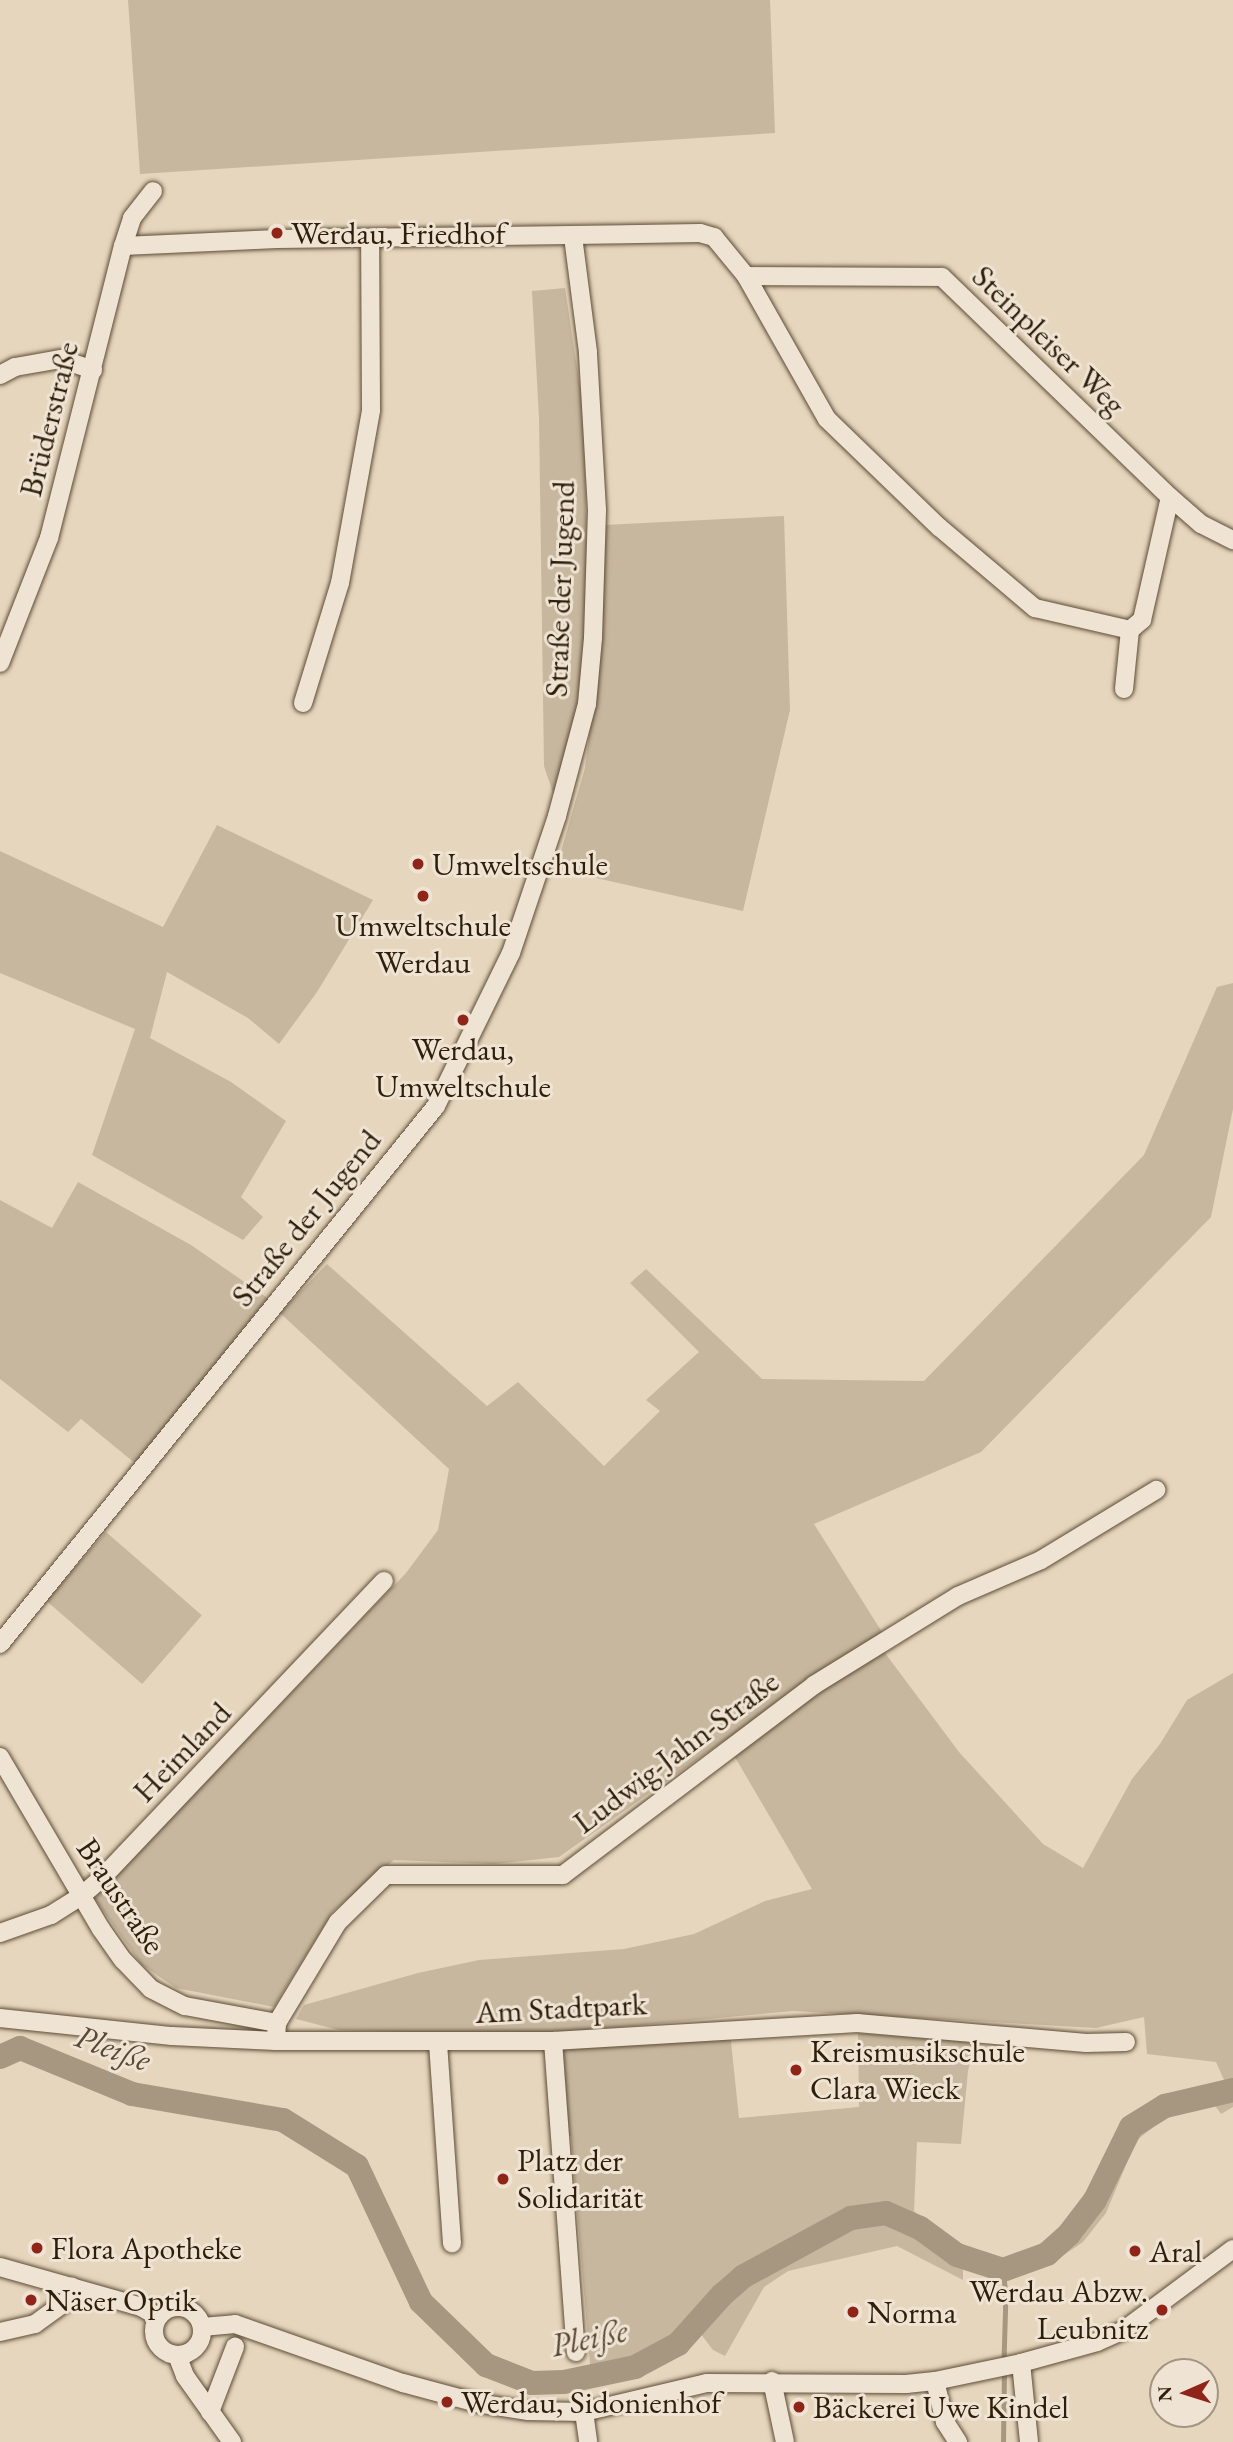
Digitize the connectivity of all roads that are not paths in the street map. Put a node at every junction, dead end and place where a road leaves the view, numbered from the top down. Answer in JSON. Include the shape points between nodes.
{"nodes":[{"id":1,"x":153,"y":191,"type":"dead end"},
{"id":2,"x":573,"y":236,"type":"junction"},
{"id":3,"x":370,"y":239,"type":"junction"},
{"id":4,"x":123,"y":246,"type":"junction"},
{"id":5,"x":746,"y":276,"type":"junction"},
{"id":6,"x":93,"y":370,"type":"junction"},
{"id":7,"x":0,"y":375,"type":"edge"},
{"id":8,"x":1170,"y":497,"type":"junction"},
{"id":9,"x":1233,"y":540,"type":"edge"},
{"id":10,"x":1130,"y":631,"type":"junction"},
{"id":11,"x":0,"y":663,"type":"edge"},
{"id":12,"x":1124,"y":689,"type":"dead end"},
{"id":13,"x":303,"y":703,"type":"dead end"},
{"id":14,"x":1156,"y":1490,"type":"dead end"},
{"id":15,"x":384,"y":1581,"type":"dead end"},
{"id":16,"x":0,"y":1644,"type":"edge"},
{"id":17,"x":0,"y":1757,"type":"edge"},
{"id":18,"x":80,"y":1897,"type":"junction"},
{"id":19,"x":0,"y":1933,"type":"edge"},
{"id":20,"x":0,"y":2018,"type":"edge"},
{"id":21,"x":277,"y":2032,"type":"junction"},
{"id":22,"x":553,"y":2041,"type":"junction"},
{"id":23,"x":1126,"y":2042,"type":"dead end"},
{"id":24,"x":438,"y":2043,"type":"junction"},
{"id":25,"x":452,"y":2244,"type":"dead end"},
{"id":26,"x":1233,"y":2249,"type":"edge"},
{"id":27,"x":0,"y":2267,"type":"edge"},
{"id":28,"x":72,"y":2287,"type":"junction"},
{"id":29,"x":158,"y":2317,"type":"junction"},
{"id":30,"x":202,"y":2327,"type":"junction"},
{"id":31,"x":0,"y":2332,"type":"edge"},
{"id":32,"x":235,"y":2347,"type":"dead end"},
{"id":33,"x":576,"y":2352,"type":"dead end"},
{"id":34,"x":177,"y":2355,"type":"junction"},
{"id":35,"x":1018,"y":2364,"type":"junction"},
{"id":36,"x":772,"y":2381,"type":"junction"},
{"id":37,"x":935,"y":2381,"type":"junction"},
{"id":38,"x":210,"y":2412,"type":"junction"},
{"id":39,"x":584,"y":2412,"type":"junction"},
{"id":40,"x":232,"y":2442,"type":"edge"},
{"id":41,"x":588,"y":2442,"type":"edge"},
{"id":42,"x":785,"y":2442,"type":"edge"},
{"id":43,"x":958,"y":2442,"type":"edge"},
{"id":44,"x":1029,"y":2442,"type":"edge"}],
"edges":[{"from":1,"to":4,"type":"street","name":"Brüderstraße","via":[[132,218]]},
{"from":2,"to":3,"type":"street"},
{"from":2,"to":5,"type":"street","via":[[700,233],[714,237]]},
{"from":2,"to":16,"type":"street","name":"Straße der Jugend","via":[[589,352],[597,510],[593,638],[587,704],[557,817],[511,953],[436,1105]]},
{"from":3,"to":4,"type":"street"},
{"from":3,"to":13,"type":"street","via":[[371,411],[340,583]]},
{"from":4,"to":6,"type":"street","name":"Brüderstraße"},
{"from":5,"to":8,"type":"street","name":"Steinpleiser Weg","via":[[942,278]]},
{"from":5,"to":10,"type":"street","via":[[827,419],[939,527],[1035,608]]},
{"from":6,"to":7,"type":"street","via":[[61,359],[15,366]]},
{"from":6,"to":11,"type":"street","name":"Brüderstraße","via":[[49,538]]},
{"from":8,"to":9,"type":"street","name":"Steinpleiser Weg","via":[[1201,524]]},
{"from":8,"to":10,"type":"street","via":[[1142,620]]},
{"from":10,"to":12,"type":"street"},
{"from":14,"to":21,"type":"street","name":"Ludwig-Jahn-Straße","via":[[1041,1560],[958,1596],[814,1685],[563,1875],[386,1875],[338,1922]]},
{"from":15,"to":18,"type":"street","name":"Heimland","via":[[168,1811]]},
{"from":17,"to":18,"type":"street","name":"Braustraße"},
{"from":18,"to":19,"type":"street","name":"Heimland","via":[[51,1915]]},
{"from":18,"to":21,"type":"street","name":"Braustraße","via":[[123,1959],[151,1989],[185,2006]]},
{"from":20,"to":21,"type":"street","name":"Am Stadtpark","via":[[172,2036]]},
{"from":21,"to":24,"type":"street","name":"Am Stadtpark"},
{"from":22,"to":23,"type":"street","name":"Am Stadtpark","via":[[858,2022],[1086,2043]]},
{"from":22,"to":24,"type":"street","name":"Am Stadtpark"},
{"from":22,"to":33,"type":"street"},
{"from":24,"to":25,"type":"street"},
{"from":26,"to":35,"type":"street","via":[[1124,2330]]},
{"from":27,"to":28,"type":"street"},
{"from":28,"to":29,"type":"street","via":[[141,2307]]},
{"from":28,"to":31,"type":"street","via":[[68,2300],[35,2324]]},
{"from":29,"to":30,"type":"street","via":[[180,2306],[195,2313]]},
{"from":29,"to":34,"type":"street","via":[[155,2338],[164,2351]]},
{"from":30,"to":34,"type":"street","via":[[194,2349]]},
{"from":30,"to":39,"type":"street","via":[[235,2324],[415,2387],[477,2403],[528,2411]]},
{"from":32,"to":38,"type":"street"},
{"from":34,"to":38,"type":"street","via":[[185,2376]]},
{"from":35,"to":37,"type":"street"},
{"from":35,"to":44,"type":"street"},
{"from":36,"to":37,"type":"street"},
{"from":36,"to":39,"type":"street","via":[[692,2385]]},
{"from":36,"to":42,"type":"street"},
{"from":37,"to":43,"type":"street","via":[[945,2422]]},
{"from":38,"to":40,"type":"street"},
{"from":39,"to":41,"type":"street"}]}
